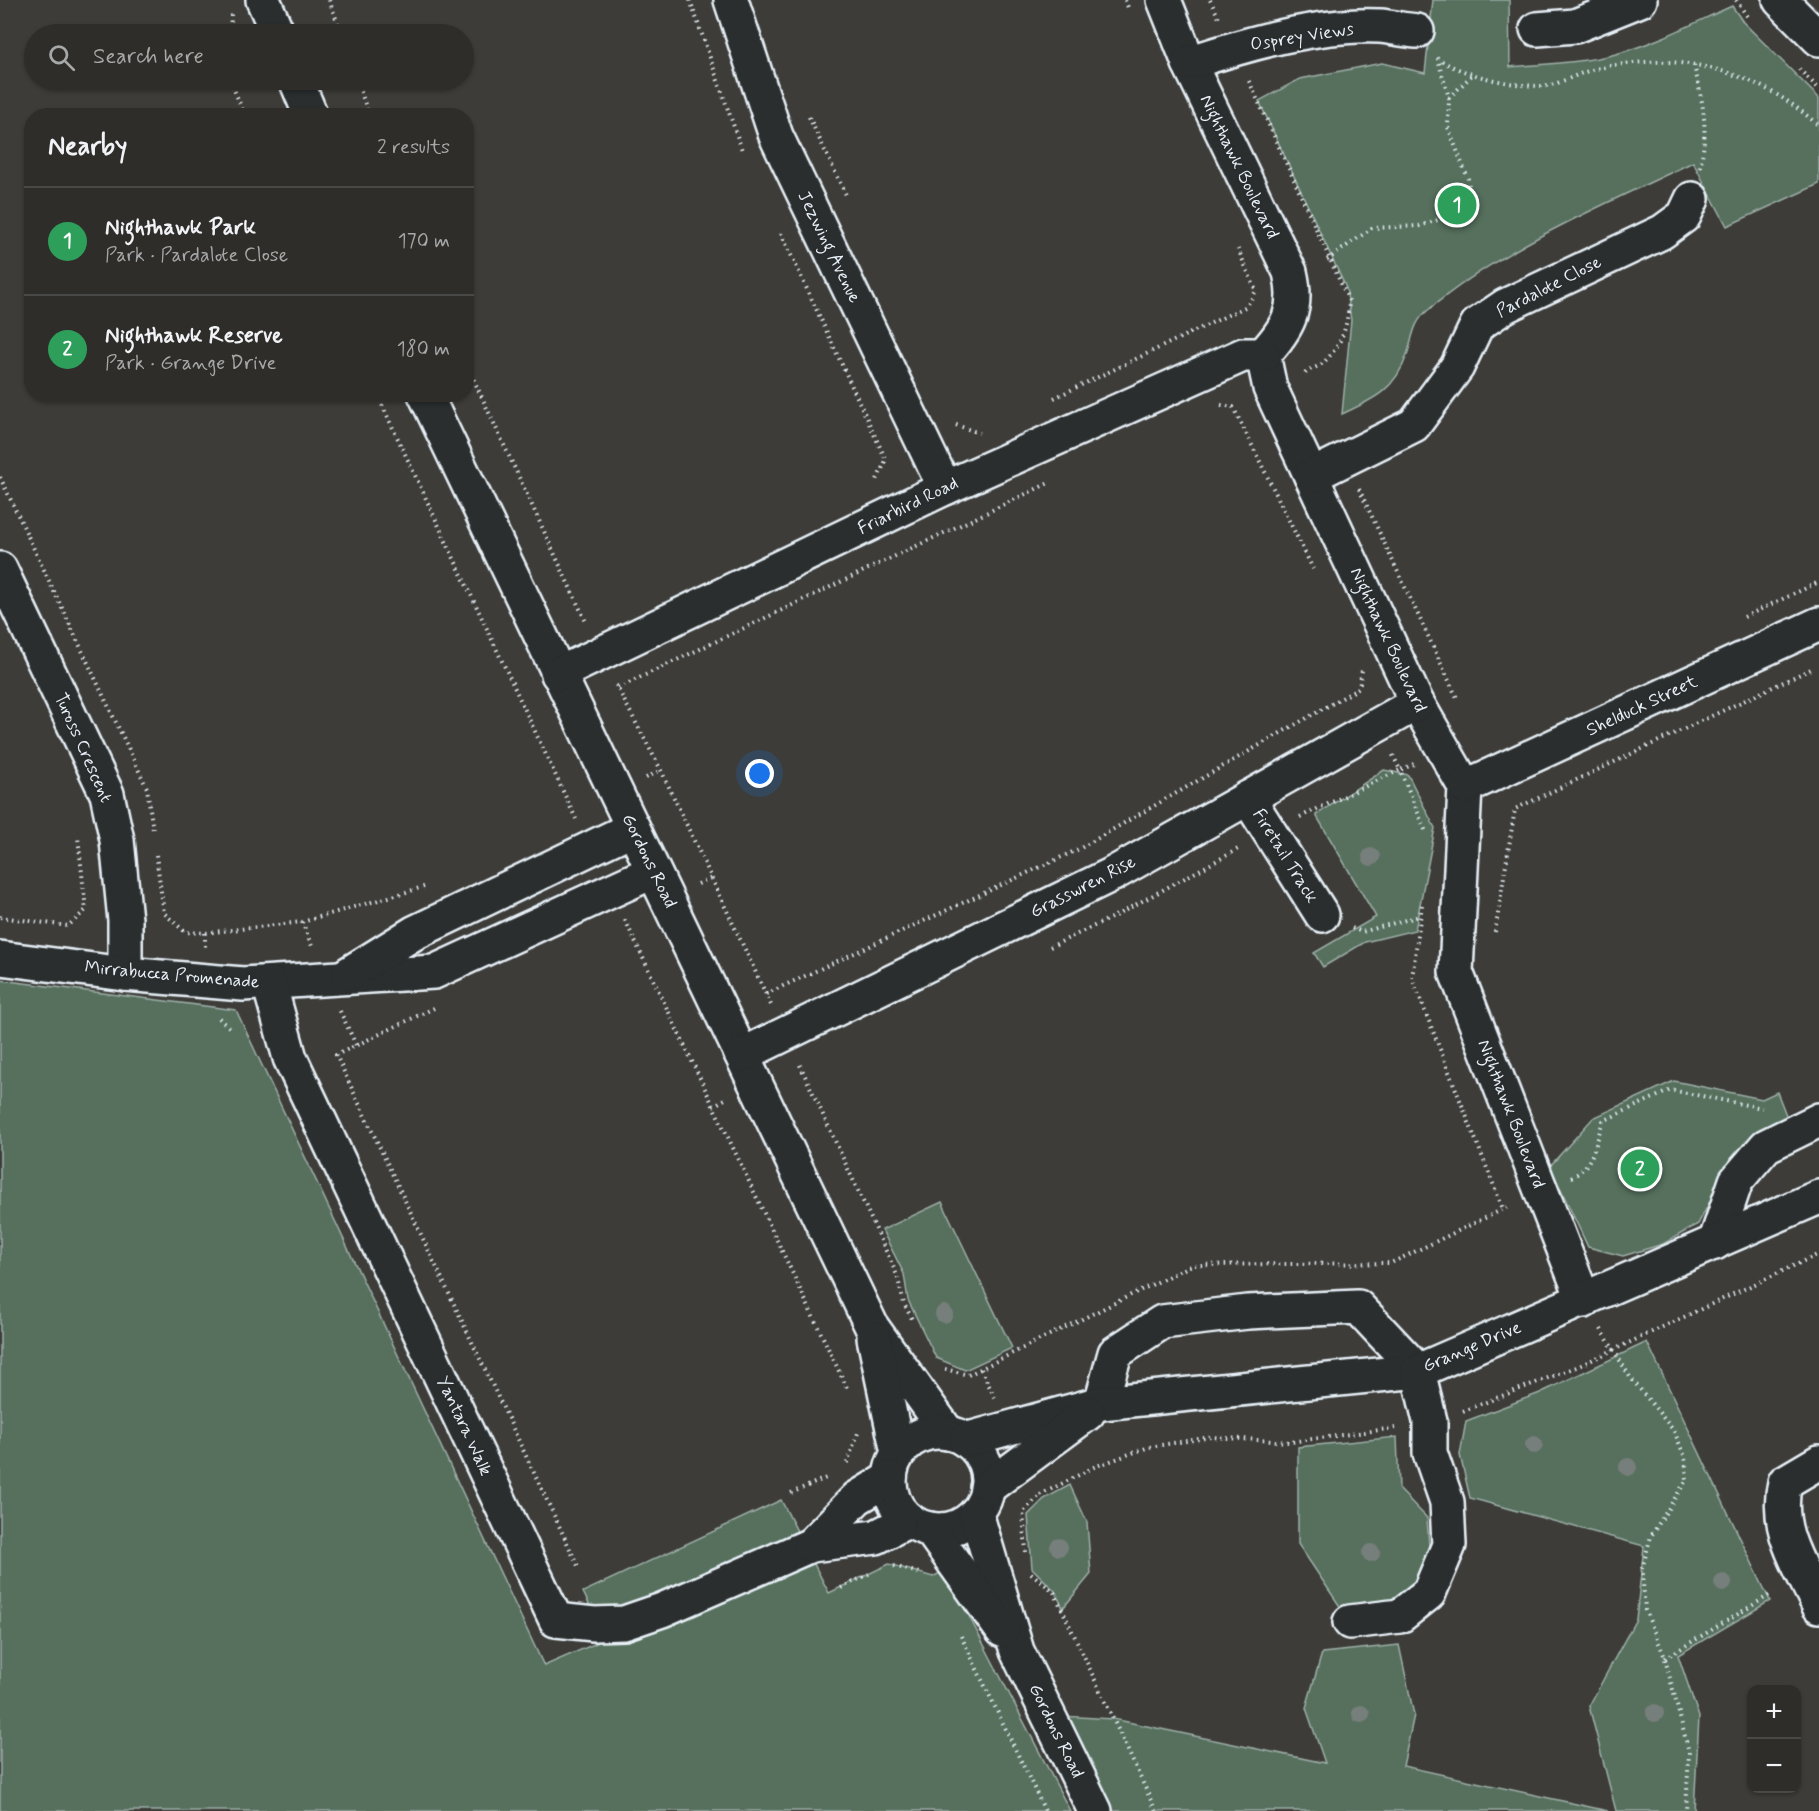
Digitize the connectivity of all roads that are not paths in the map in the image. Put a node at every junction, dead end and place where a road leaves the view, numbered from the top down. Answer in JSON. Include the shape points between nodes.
{"nodes":[{"id":1,"x":263,"y":0,"type":"edge"},
{"id":2,"x":731,"y":0,"type":"edge"},
{"id":3,"x":1164,"y":0,"type":"edge"},
{"id":4,"x":1640,"y":0,"type":"edge"},
{"id":5,"x":1780,"y":0,"type":"edge"},
{"id":6,"x":274,"y":24,"type":"edge"},
{"id":7,"x":1537,"y":29,"type":"dead end"},
{"id":8,"x":1417,"y":31,"type":"road end"},
{"id":9,"x":1819,"y":39,"type":"edge"},
{"id":10,"x":1189,"y":63,"type":"junction"},
{"id":11,"x":300,"y":90,"type":"edge"},
{"id":12,"x":308,"y":108,"type":"edge"},
{"id":13,"x":1692,"y":199,"type":"road end"},
{"id":14,"x":1263,"y":355,"type":"junction"},
{"id":15,"x":429,"y":402,"type":"edge"},
{"id":16,"x":1311,"y":476,"type":"junction"},
{"id":17,"x":945,"y":488,"type":"junction"},
{"id":18,"x":0,"y":569,"type":"edge"},
{"id":19,"x":1819,"y":624,"type":"edge"},
{"id":20,"x":558,"y":674,"type":"junction"},
{"id":21,"x":1417,"y":703,"type":"junction"},
{"id":22,"x":1465,"y":787,"type":"junction"},
{"id":23,"x":1248,"y":798,"type":"junction"},
{"id":24,"x":633,"y":828,"type":"junction"},
{"id":25,"x":660,"y":885,"type":"junction"},
{"id":26,"x":1322,"y":915,"type":"road end"},
{"id":27,"x":0,"y":957,"type":"edge"},
{"id":28,"x":125,"y":974,"type":"junction"},
{"id":29,"x":344,"y":977,"type":"junction"},
{"id":30,"x":269,"y":983,"type":"junction"},
{"id":31,"x":742,"y":1055,"type":"junction"},
{"id":32,"x":1819,"y":1120,"type":"edge"},
{"id":33,"x":1819,"y":1197,"type":"edge"},
{"id":34,"x":1715,"y":1243,"type":"junction"},
{"id":35,"x":1584,"y":1301,"type":"junction"},
{"id":36,"x":872,"y":1327,"type":"junction"},
{"id":37,"x":1418,"y":1371,"type":"junction"},
{"id":38,"x":1101,"y":1403,"type":"junction"},
{"id":39,"x":957,"y":1436,"type":"junction"},
{"id":40,"x":1819,"y":1462,"type":"edge"},
{"id":41,"x":894,"y":1465,"type":"junction"},
{"id":42,"x":982,"y":1501,"type":"junction"},
{"id":43,"x":919,"y":1525,"type":"junction"},
{"id":44,"x":811,"y":1545,"type":"junction"},
{"id":45,"x":1819,"y":1606,"type":"edge"},
{"id":46,"x":1350,"y":1622,"type":"dead end"},
{"id":47,"x":1017,"y":1651,"type":"junction"},
{"id":48,"x":1095,"y":1811,"type":"edge"}],
"edges":[{"from":1,"to":6,"type":"street"},
{"from":2,"to":17,"type":"street","name":"Jezwing Avenue","via":[[776,136]]},
{"from":3,"to":10,"type":"street","name":"Nighthawk Boulevard"},
{"from":4,"to":7,"type":"street","via":[[1575,26]]},
{"from":5,"to":9,"type":"street"},
{"from":8,"to":10,"type":"street","name":"Osprey Views","via":[[1379,26],[1320,31],[1235,48]]},
{"from":10,"to":14,"type":"street","name":"Nighthawk Boulevard","via":[[1290,272],[1294,290],[1292,309],[1284,332]]},
{"from":11,"to":12,"type":"street"},
{"from":13,"to":16,"type":"street","name":"Pardalote Close","via":[[1684,216],[1662,232],[1505,306],[1477,325],[1457,367],[1414,425]]},
{"from":14,"to":16,"type":"street","name":"Nighthawk Boulevard","via":[[1269,388]]},
{"from":14,"to":17,"type":"street","name":"Friarbird Road","via":[[1243,355]]},
{"from":15,"to":20,"type":"street","name":"Gordons Road"},
{"from":16,"to":21,"type":"street","name":"Nighthawk Boulevard"},
{"from":17,"to":20,"type":"street","name":"Friarbird Road"},
{"from":18,"to":28,"type":"street","name":"Tuross Crescent","via":[[107,794],[117,840],[125,920]]},
{"from":19,"to":22,"type":"street","name":"Shelduck Street"},
{"from":20,"to":24,"type":"street","name":"Gordons Road"},
{"from":21,"to":22,"type":"street","name":"Nighthawk Boulevard"},
{"from":21,"to":23,"type":"street","name":"Grasswren Rise"},
{"from":22,"to":35,"type":"street","name":"Nighthawk Boulevard","via":[[1456,972]]},
{"from":23,"to":26,"type":"street","name":"Firetail Track"},
{"from":23,"to":31,"type":"street","name":"Grasswren Rise","via":[[792,1048]]},
{"from":24,"to":25,"type":"street","name":"Gordons Road"},
{"from":24,"to":29,"type":"street","name":"Mirrabucca Promenade","via":[[414,933]]},
{"from":25,"to":29,"type":"street","name":"Mirrabucca Promenade","via":[[434,972]]},
{"from":25,"to":31,"type":"street","name":"Gordons Road"},
{"from":27,"to":28,"type":"street","name":"Mirrabucca Promenade"},
{"from":28,"to":30,"type":"street","name":"Mirrabucca Promenade"},
{"from":29,"to":30,"type":"street","name":"Mirrabucca Promenade"},
{"from":30,"to":44,"type":"street","name":"Yantara Walk","via":[[290,1058],[556,1620],[624,1623]]},
{"from":31,"to":36,"type":"street","name":"Gordons Road"},
{"from":32,"to":34,"type":"street","via":[[1766,1146],[1736,1181]]},
{"from":33,"to":34,"type":"street","name":"Grange Drive"},
{"from":34,"to":35,"type":"street","name":"Grange Drive"},
{"from":35,"to":37,"type":"street","name":"Grange Drive"},
{"from":36,"to":39,"type":"street","name":"Gordons Road"},
{"from":36,"to":41,"type":"street","name":"Gordons Road"},
{"from":37,"to":38,"type":"street","name":"Grange Drive"},
{"from":37,"to":38,"type":"street","via":[[1358,1307],[1248,1312],[1162,1322],[1115,1353]]},
{"from":37,"to":46,"type":"street","via":[[1430,1420],[1430,1453],[1447,1502],[1449,1545],[1429,1593],[1400,1616]]},
{"from":38,"to":39,"type":"street","name":"Grange Drive","via":[[1008,1428]]},
{"from":38,"to":42,"type":"street","via":[[1024,1460]]},
{"from":39,"to":41,"type":"street","via":[[920,1435],[908,1442]]},
{"from":39,"to":42,"type":"street","via":[[976,1449],[983,1461]]},
{"from":40,"to":45,"type":"street","via":[[1785,1482],[1780,1503],[1783,1529]]},
{"from":41,"to":43,"type":"street","via":[[891,1494],[898,1508]]},
{"from":41,"to":44,"type":"street","name":"Yantara Walk","via":[[850,1484]]},
{"from":42,"to":43,"type":"street","via":[[955,1527]]},
{"from":42,"to":47,"type":"street","name":"Gordons Road"},
{"from":43,"to":44,"type":"street","name":"Yantara Walk","via":[[882,1551]]},
{"from":43,"to":47,"type":"street","name":"Gordons Road"},
{"from":47,"to":48,"type":"street","name":"Gordons Road"}]}
